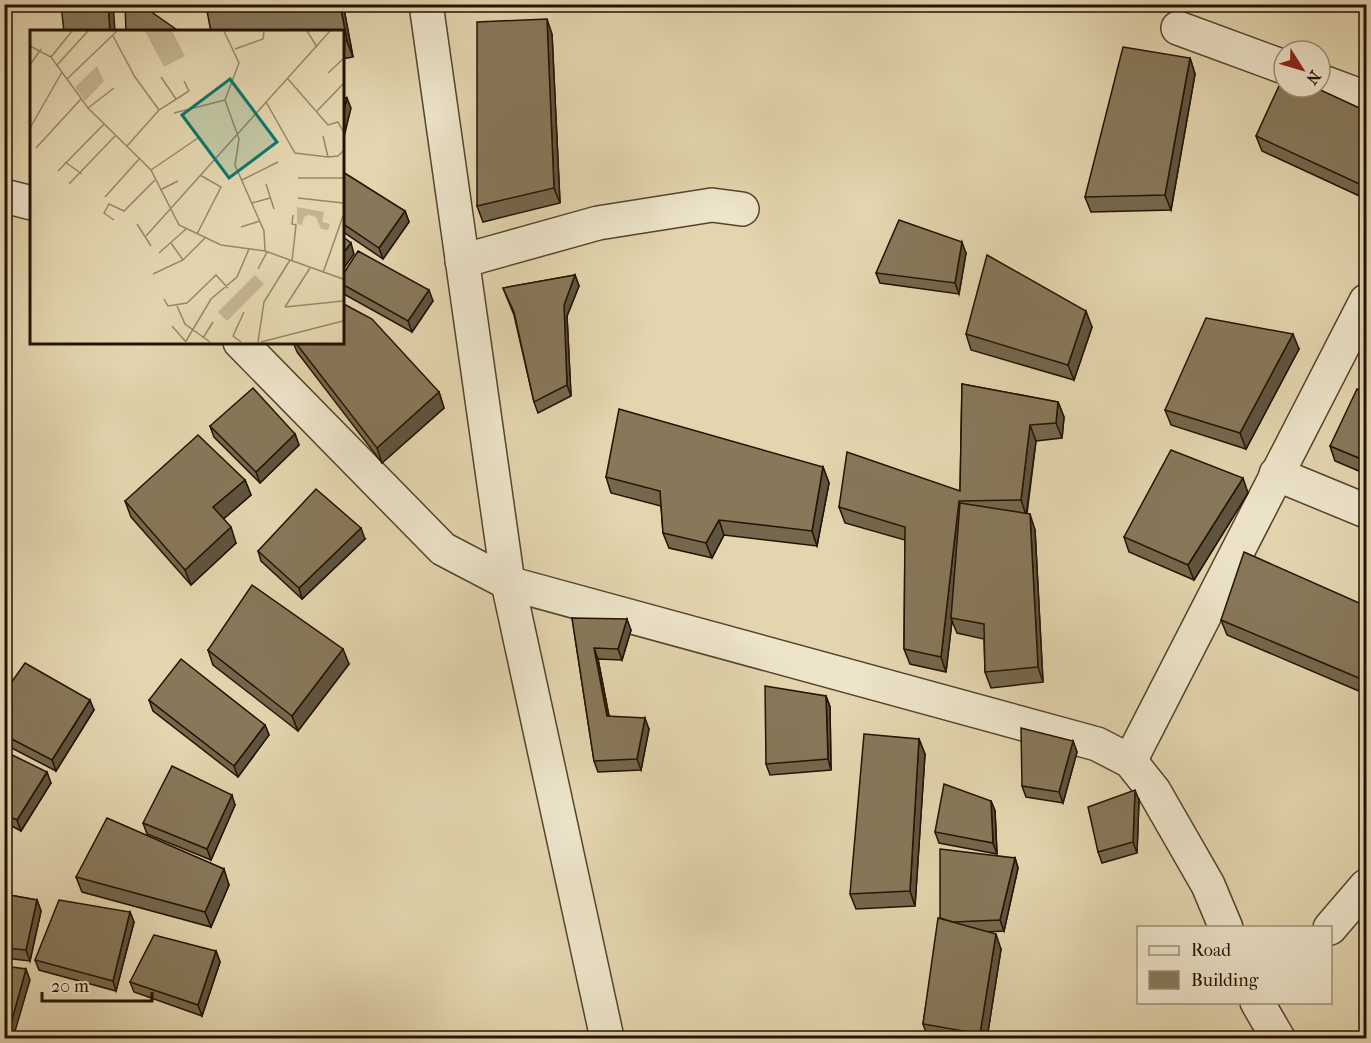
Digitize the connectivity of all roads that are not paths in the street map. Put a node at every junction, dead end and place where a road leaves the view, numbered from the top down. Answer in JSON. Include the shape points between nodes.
{"nodes":[{"id":1,"x":426,"y":4,"type":"edge"},
{"id":2,"x":1178,"y":28,"type":"dead end"},
{"id":3,"x":1272,"y":63,"type":"edge"},
{"id":4,"x":1332,"y":85,"type":"edge"},
{"id":5,"x":1366,"y":98,"type":"edge"},
{"id":6,"x":4,"y":196,"type":"edge"},
{"id":7,"x":30,"y":202,"type":"edge"},
{"id":8,"x":742,"y":209,"type":"dead end"},
{"id":9,"x":462,"y":261,"type":"junction"},
{"id":10,"x":1366,"y":301,"type":"edge"},
{"id":11,"x":242,"y":344,"type":"edge"},
{"id":12,"x":1276,"y":474,"type":"junction"},
{"id":13,"x":1366,"y":511,"type":"edge"},
{"id":14,"x":508,"y":583,"type":"junction"},
{"id":15,"x":1130,"y":761,"type":"junction"},
{"id":16,"x":1366,"y":886,"type":"edge"},
{"id":17,"x":1226,"y":926,"type":"edge"},
{"id":18,"x":1331,"y":926,"type":"edge"},
{"id":19,"x":1260,"y":1004,"type":"edge"},
{"id":20,"x":607,"y":1038,"type":"edge"},
{"id":21,"x":1278,"y":1038,"type":"edge"}],
"edges":[{"from":1,"to":9,"type":"street"},
{"from":2,"to":3,"type":"street"},
{"from":4,"to":5,"type":"street"},
{"from":6,"to":7,"type":"street"},
{"from":8,"to":9,"type":"street","via":[[712,205],[598,223]]},
{"from":9,"to":14,"type":"street"},
{"from":10,"to":12,"type":"street"},
{"from":11,"to":14,"type":"street","via":[[443,549]]},
{"from":12,"to":13,"type":"street"},
{"from":12,"to":15,"type":"street"},
{"from":14,"to":15,"type":"street","via":[[1097,744]]},
{"from":14,"to":20,"type":"street"},
{"from":15,"to":17,"type":"street","via":[[1154,791],[1208,885]]},
{"from":16,"to":18,"type":"street"},
{"from":19,"to":21,"type":"street"}]}
